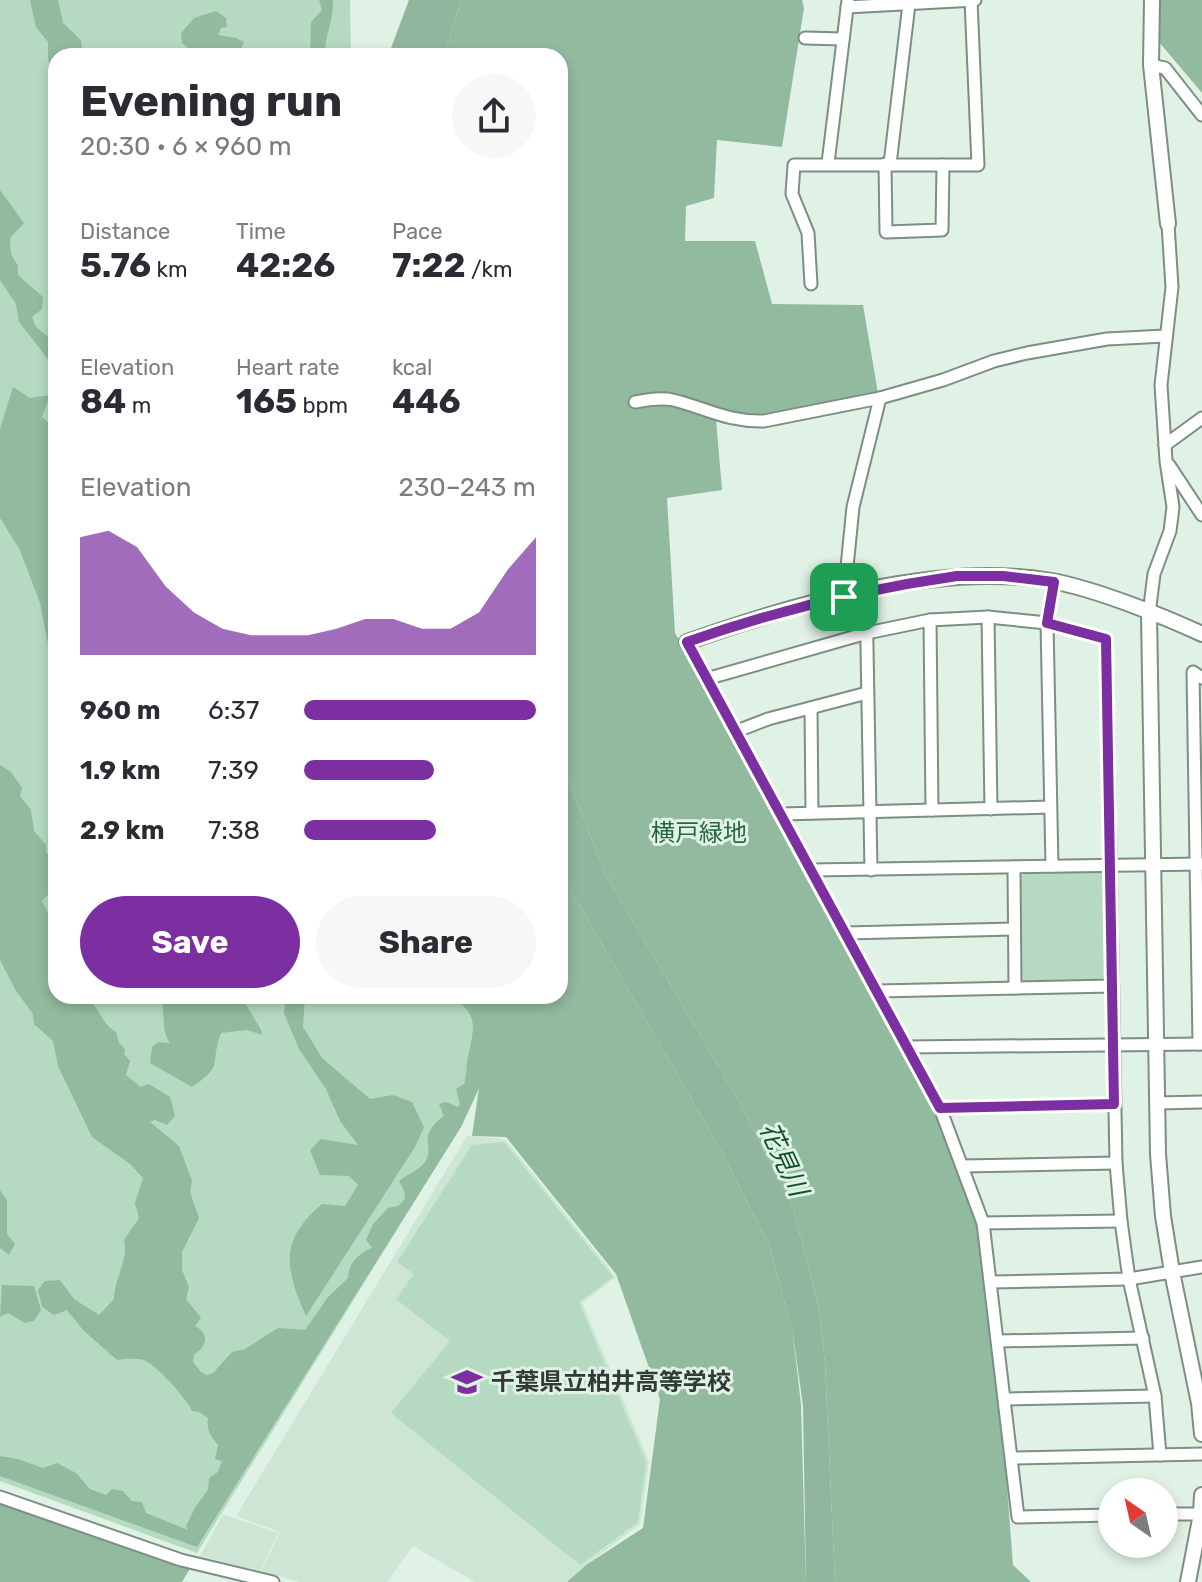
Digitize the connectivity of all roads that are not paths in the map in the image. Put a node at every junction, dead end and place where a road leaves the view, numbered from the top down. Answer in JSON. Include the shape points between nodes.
{"nodes":[{"id":1,"x":973,"y":0,"type":"edge"},
{"id":2,"x":1152,"y":0,"type":"edge"},
{"id":3,"x":847,"y":4,"type":"edge"},
{"id":4,"x":909,"y":4,"type":"junction"},
{"id":5,"x":805,"y":38,"type":"dead end"},
{"id":6,"x":843,"y":39,"type":"junction"},
{"id":7,"x":1151,"y":65,"type":"junction"},
{"id":8,"x":1202,"y":115,"type":"edge"},
{"id":9,"x":828,"y":163,"type":"junction"},
{"id":10,"x":888,"y":164,"type":"junction"},
{"id":11,"x":943,"y":165,"type":"junction"},
{"id":12,"x":1168,"y":224,"type":"joint"},
{"id":13,"x":811,"y":284,"type":"dead end"},
{"id":14,"x":1165,"y":336,"type":"junction"},
{"id":15,"x":880,"y":398,"type":"junction"},
{"id":16,"x":635,"y":402,"type":"dead end"},
{"id":17,"x":1202,"y":418,"type":"edge"},
{"id":18,"x":1165,"y":445,"type":"junction"},
{"id":19,"x":1166,"y":461,"type":"junction"},
{"id":20,"x":1202,"y":515,"type":"edge"},
{"id":21,"x":1054,"y":582,"type":"junction"},
{"id":22,"x":866,"y":592,"type":"junction"},
{"id":23,"x":844,"y":597,"type":"junction"},
{"id":24,"x":1149,"y":614,"type":"junction"},
{"id":25,"x":988,"y":617,"type":"junction"},
{"id":26,"x":930,"y":620,"type":"junction"},
{"id":27,"x":1047,"y":623,"type":"junction"},
{"id":28,"x":867,"y":633,"type":"junction"},
{"id":29,"x":1202,"y":634,"type":"edge"},
{"id":30,"x":687,"y":642,"type":"joint"},
{"id":31,"x":1202,"y":678,"type":"edge"},
{"id":32,"x":706,"y":679,"type":"junction"},
{"id":33,"x":867,"y":693,"type":"junction"},
{"id":34,"x":811,"y":708,"type":"junction"},
{"id":35,"x":737,"y":731,"type":"junction"},
{"id":36,"x":1050,"y":807,"type":"junction"},
{"id":37,"x":991,"y":809,"type":"junction"},
{"id":38,"x":932,"y":810,"type":"junction"},
{"id":39,"x":871,"y":812,"type":"junction"},
{"id":40,"x":812,"y":813,"type":"junction"},
{"id":41,"x":782,"y":814,"type":"junction"},
{"id":42,"x":1199,"y":864,"type":"edge"},
{"id":43,"x":1110,"y":865,"type":"junction"},
{"id":44,"x":1153,"y":865,"type":"junction"},
{"id":45,"x":1052,"y":866,"type":"junction"},
{"id":46,"x":1014,"y":867,"type":"junction"},
{"id":47,"x":813,"y":870,"type":"junction"},
{"id":48,"x":871,"y":870,"type":"junction"},
{"id":49,"x":1200,"y":926,"type":"edge"},
{"id":50,"x":1014,"y":929,"type":"junction"},
{"id":51,"x":845,"y":933,"type":"junction"},
{"id":52,"x":1200,"y":985,"type":"edge"},
{"id":53,"x":1112,"y":986,"type":"junction"},
{"id":54,"x":1015,"y":988,"type":"junction"},
{"id":55,"x":878,"y":991,"type":"junction"},
{"id":56,"x":1156,"y":1044,"type":"junction"},
{"id":57,"x":1201,"y":1044,"type":"edge"},
{"id":58,"x":1113,"y":1045,"type":"junction"},
{"id":59,"x":907,"y":1047,"type":"junction"},
{"id":60,"x":1202,"y":1102,"type":"edge"},
{"id":61,"x":1157,"y":1103,"type":"junction"},
{"id":62,"x":1114,"y":1104,"type":"junction"},
{"id":63,"x":940,"y":1108,"type":"junction"},
{"id":64,"x":1116,"y":1163,"type":"junction"},
{"id":65,"x":962,"y":1166,"type":"junction"},
{"id":66,"x":1121,"y":1221,"type":"junction"},
{"id":67,"x":983,"y":1223,"type":"junction"},
{"id":68,"x":1202,"y":1267,"type":"edge"},
{"id":69,"x":1172,"y":1272,"type":"junction"},
{"id":70,"x":1129,"y":1279,"type":"junction"},
{"id":71,"x":991,"y":1282,"type":"junction"},
{"id":72,"x":1143,"y":1338,"type":"junction"},
{"id":73,"x":999,"y":1341,"type":"junction"},
{"id":74,"x":1155,"y":1396,"type":"junction"},
{"id":75,"x":1005,"y":1399,"type":"junction"},
{"id":76,"x":1202,"y":1434,"type":"edge"},
{"id":77,"x":1202,"y":1454,"type":"edge"},
{"id":78,"x":1160,"y":1455,"type":"junction"},
{"id":79,"x":1012,"y":1458,"type":"junction"},
{"id":80,"x":1202,"y":1495,"type":"edge"},
{"id":81,"x":0,"y":1497,"type":"edge"},
{"id":82,"x":1178,"y":1514,"type":"edge"},
{"id":83,"x":1201,"y":1514,"type":"edge"},
{"id":84,"x":1098,"y":1515,"type":"edge"},
{"id":85,"x":273,"y":1582,"type":"edge"},
{"id":86,"x":1188,"y":1582,"type":"edge"}],
"edges":[{"from":1,"to":4,"type":"street"},
{"from":1,"to":11,"type":"street","via":[[978,165]]},
{"from":2,"to":7,"type":"street"},
{"from":3,"to":4,"type":"street"},
{"from":3,"to":6,"type":"street"},
{"from":4,"to":10,"type":"street"},
{"from":5,"to":6,"type":"street"},
{"from":6,"to":9,"type":"street"},
{"from":7,"to":8,"type":"street","via":[[1165,68]]},
{"from":7,"to":12,"type":"street"},
{"from":9,"to":10,"type":"street"},
{"from":9,"to":13,"type":"street","via":[[794,165],[792,194],[808,233]]},
{"from":10,"to":11,"type":"street"},
{"from":10,"to":11,"type":"street","via":[[886,232],[942,230]]},
{"from":12,"to":14,"type":"street","via":[[1172,287]]},
{"from":14,"to":15,"type":"street","via":[[1107,339],[994,361]]},
{"from":14,"to":18,"type":"street"},
{"from":15,"to":16,"type":"street","via":[[764,421],[719,416],[672,400]]},
{"from":15,"to":23,"type":"street","via":[[853,507]]},
{"from":17,"to":18,"type":"street"},
{"from":18,"to":19,"type":"street"},
{"from":19,"to":20,"type":"street"},
{"from":19,"to":24,"type":"street","via":[[1172,519],[1154,574]]},
{"from":21,"to":22,"type":"street","via":[[957,576]]},
{"from":21,"to":24,"type":"street"},
{"from":21,"to":27,"type":"street"},
{"from":22,"to":23,"type":"street"},
{"from":22,"to":28,"type":"street"},
{"from":23,"to":30,"type":"street"},
{"from":24,"to":29,"type":"street"},
{"from":24,"to":44,"type":"street"},
{"from":25,"to":26,"type":"street"},
{"from":25,"to":27,"type":"street"},
{"from":25,"to":37,"type":"street"},
{"from":26,"to":28,"type":"street"},
{"from":26,"to":38,"type":"street"},
{"from":27,"to":36,"type":"street"},
{"from":27,"to":43,"type":"street","via":[[1106,639]]},
{"from":28,"to":32,"type":"street"},
{"from":28,"to":33,"type":"street"},
{"from":30,"to":32,"type":"street"},
{"from":31,"to":42,"type":"street","via":[[1193,672]]},
{"from":32,"to":35,"type":"street"},
{"from":33,"to":34,"type":"street"},
{"from":33,"to":39,"type":"street"},
{"from":34,"to":35,"type":"street"},
{"from":34,"to":40,"type":"street"},
{"from":35,"to":41,"type":"street"},
{"from":36,"to":37,"type":"street"},
{"from":36,"to":45,"type":"street"},
{"from":37,"to":38,"type":"street"},
{"from":38,"to":39,"type":"street"},
{"from":39,"to":40,"type":"street"},
{"from":39,"to":48,"type":"street"},
{"from":40,"to":41,"type":"street"},
{"from":41,"to":47,"type":"street"},
{"from":42,"to":44,"type":"street"},
{"from":42,"to":49,"type":"street"},
{"from":43,"to":44,"type":"street"},
{"from":43,"to":45,"type":"street"},
{"from":43,"to":53,"type":"street"},
{"from":44,"to":56,"type":"street"},
{"from":45,"to":46,"type":"street"},
{"from":46,"to":48,"type":"street"},
{"from":46,"to":50,"type":"street"},
{"from":47,"to":48,"type":"street"},
{"from":47,"to":51,"type":"street"},
{"from":49,"to":52,"type":"street"},
{"from":50,"to":51,"type":"street"},
{"from":50,"to":54,"type":"street"},
{"from":51,"to":55,"type":"street"},
{"from":52,"to":57,"type":"street"},
{"from":53,"to":54,"type":"street"},
{"from":53,"to":58,"type":"street"},
{"from":54,"to":55,"type":"street"},
{"from":55,"to":59,"type":"street"},
{"from":56,"to":57,"type":"street"},
{"from":56,"to":58,"type":"street"},
{"from":56,"to":61,"type":"street"},
{"from":58,"to":59,"type":"street"},
{"from":58,"to":62,"type":"street"},
{"from":59,"to":63,"type":"street"},
{"from":60,"to":61,"type":"street"},
{"from":61,"to":69,"type":"street","via":[[1163,1216]]},
{"from":62,"to":63,"type":"street"},
{"from":62,"to":64,"type":"street"},
{"from":63,"to":65,"type":"street"},
{"from":64,"to":65,"type":"street"},
{"from":64,"to":66,"type":"street"},
{"from":65,"to":67,"type":"street"},
{"from":66,"to":67,"type":"street"},
{"from":66,"to":70,"type":"street"},
{"from":67,"to":71,"type":"street"},
{"from":68,"to":69,"type":"street"},
{"from":69,"to":70,"type":"street"},
{"from":69,"to":76,"type":"street"},
{"from":70,"to":71,"type":"street"},
{"from":70,"to":72,"type":"street"},
{"from":71,"to":73,"type":"street"},
{"from":72,"to":73,"type":"street"},
{"from":72,"to":74,"type":"street"},
{"from":73,"to":75,"type":"street"},
{"from":74,"to":75,"type":"street"},
{"from":74,"to":78,"type":"street"},
{"from":75,"to":79,"type":"street"},
{"from":77,"to":78,"type":"street"},
{"from":78,"to":79,"type":"street"},
{"from":79,"to":84,"type":"street","via":[[1018,1517]]},
{"from":80,"to":83,"type":"street"},
{"from":81,"to":85,"type":"street","via":[[181,1560]]},
{"from":82,"to":83,"type":"street"},
{"from":83,"to":86,"type":"street"}]}
